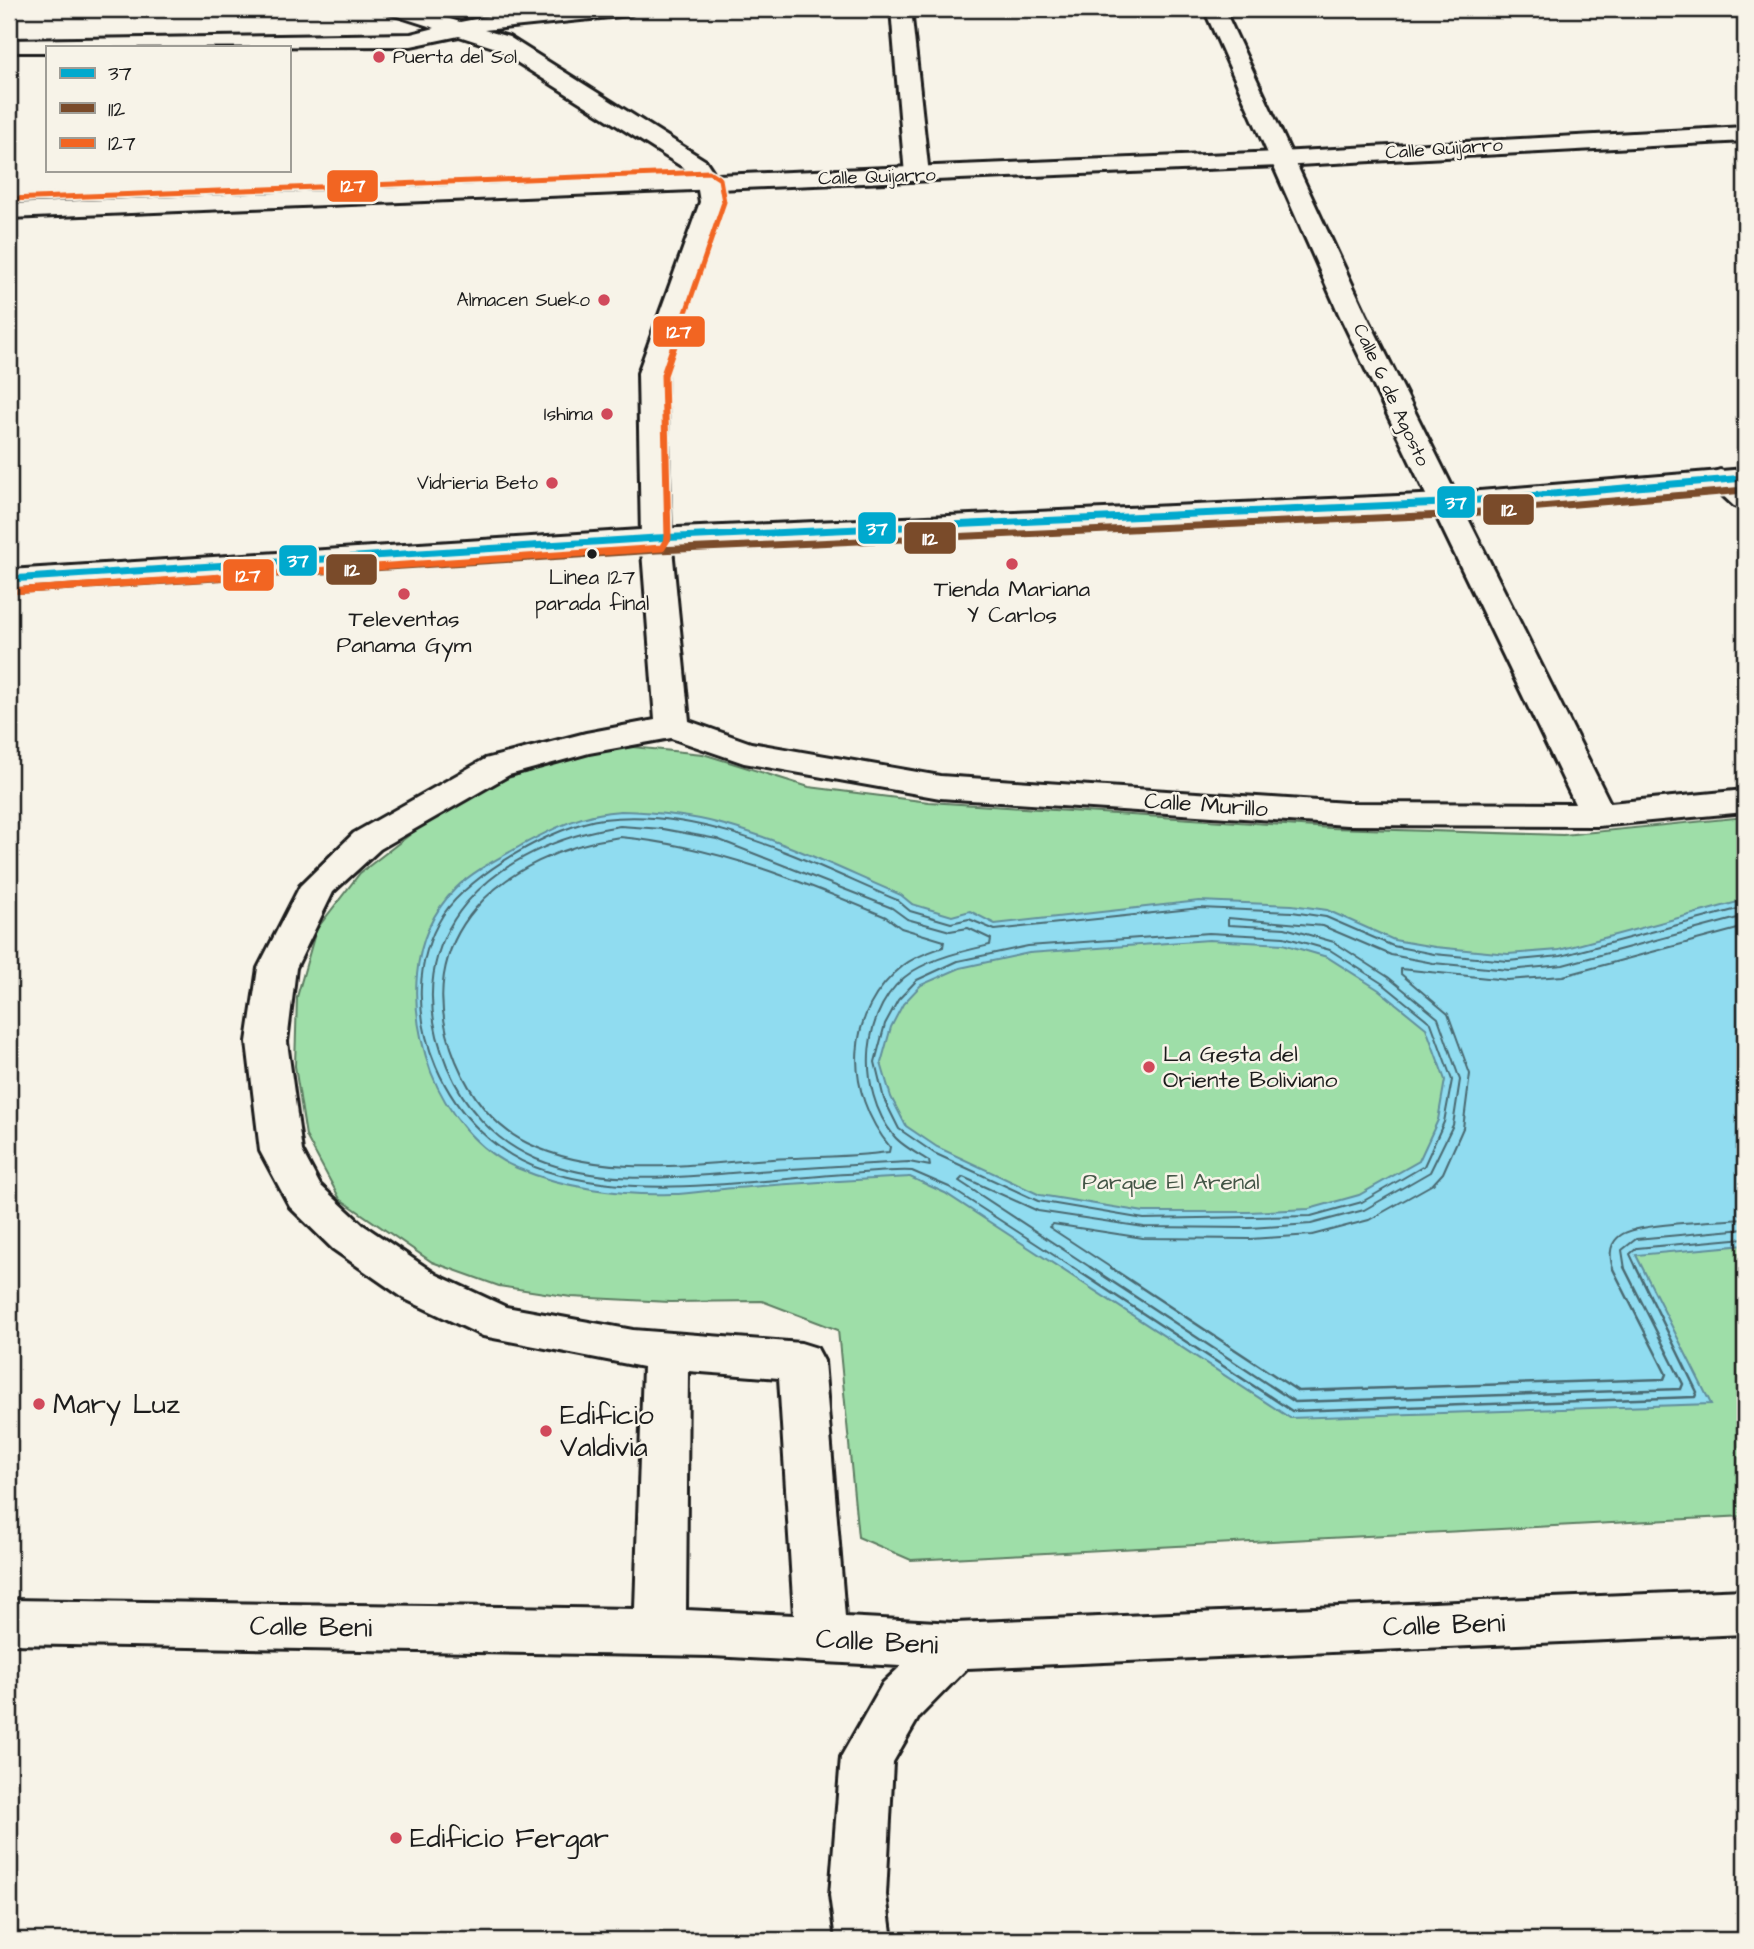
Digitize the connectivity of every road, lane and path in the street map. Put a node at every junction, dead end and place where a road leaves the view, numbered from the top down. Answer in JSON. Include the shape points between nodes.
{"nodes":[{"id":1,"x":395,"y":9,"type":"edge"},
{"id":2,"x":630,"y":9,"type":"edge"},
{"id":3,"x":901,"y":9,"type":"edge"},
{"id":4,"x":1214,"y":9,"type":"edge"},
{"id":5,"x":464,"y":28,"type":"junction"},
{"id":6,"x":9,"y":46,"type":"edge"},
{"id":7,"x":1745,"y":134,"type":"edge"},
{"id":8,"x":1279,"y":159,"type":"junction"},
{"id":9,"x":917,"y":175,"type":"junction"},
{"id":10,"x":709,"y":184,"type":"junction"},
{"id":11,"x":9,"y":211,"type":"edge"},
{"id":12,"x":1733,"y":479,"type":"edge"},
{"id":13,"x":1745,"y":500,"type":"edge"},
{"id":14,"x":1443,"y":503,"type":"junction"},
{"id":15,"x":656,"y":538,"type":"junction"},
{"id":16,"x":9,"y":579,"type":"edge"},
{"id":17,"x":673,"y":727,"type":"junction"},
{"id":18,"x":1745,"y":801,"type":"edge"},
{"id":19,"x":1598,"y":815,"type":"junction"},
{"id":20,"x":666,"y":1351,"type":"junction"},
{"id":21,"x":1745,"y":1612,"type":"edge"},
{"id":22,"x":9,"y":1622,"type":"edge"},
{"id":23,"x":660,"y":1633,"type":"junction"},
{"id":24,"x":821,"y":1639,"type":"junction"},
{"id":25,"x":955,"y":1646,"type":"junction"},
{"id":26,"x":864,"y":1940,"type":"edge"}],
"edges":[{"from":1,"to":5,"type":"street"},
{"from":2,"to":5,"type":"street","via":[[517,18]]},
{"from":3,"to":9,"type":"street"},
{"from":4,"to":8,"type":"street","name":"Calle 6 de Agosto"},
{"from":5,"to":6,"type":"street","via":[[411,40]]},
{"from":5,"to":10,"type":"street","via":[[501,42],[698,166]]},
{"from":7,"to":8,"type":"street","name":"Calle Quijarro"},
{"from":8,"to":9,"type":"street","name":"Calle Quijarro"},
{"from":8,"to":14,"type":"street","name":"Calle 6 de Agosto"},
{"from":9,"to":10,"type":"street","name":"Calle Quijarro"},
{"from":10,"to":11,"type":"street","name":"Calle Quijarro"},
{"from":10,"to":15,"type":"street","via":[[712,202],[652,373]]},
{"from":12,"to":13,"type":"street"},
{"from":12,"to":14,"type":"street"},
{"from":14,"to":15,"type":"street"},
{"from":14,"to":19,"type":"street","name":"Calle 6 de Agosto"},
{"from":15,"to":16,"type":"street"},
{"from":15,"to":17,"type":"street"},
{"from":17,"to":19,"type":"street","name":"Calle Murillo","via":[[744,752],[940,787],[1347,814]]},
{"from":17,"to":20,"type":"street","via":[[586,743],[497,768],[367,841],[318,886],[292,934],[277,968],[267,1042],[281,1151],[305,1196],[348,1237],[421,1287],[499,1323]]},
{"from":18,"to":19,"type":"street","name":"Calle Murillo"},
{"from":20,"to":23,"type":"street"},
{"from":20,"to":24,"type":"street","via":[[801,1361]]},
{"from":21,"to":25,"type":"street","name":"Calle Beni"},
{"from":22,"to":23,"type":"street","name":"Calle Beni"},
{"from":23,"to":24,"type":"street","name":"Calle Beni"},
{"from":24,"to":25,"type":"street","name":"Calle Beni"},
{"from":25,"to":26,"type":"street","via":[[901,1700],[867,1756],[858,1895]]}]}
